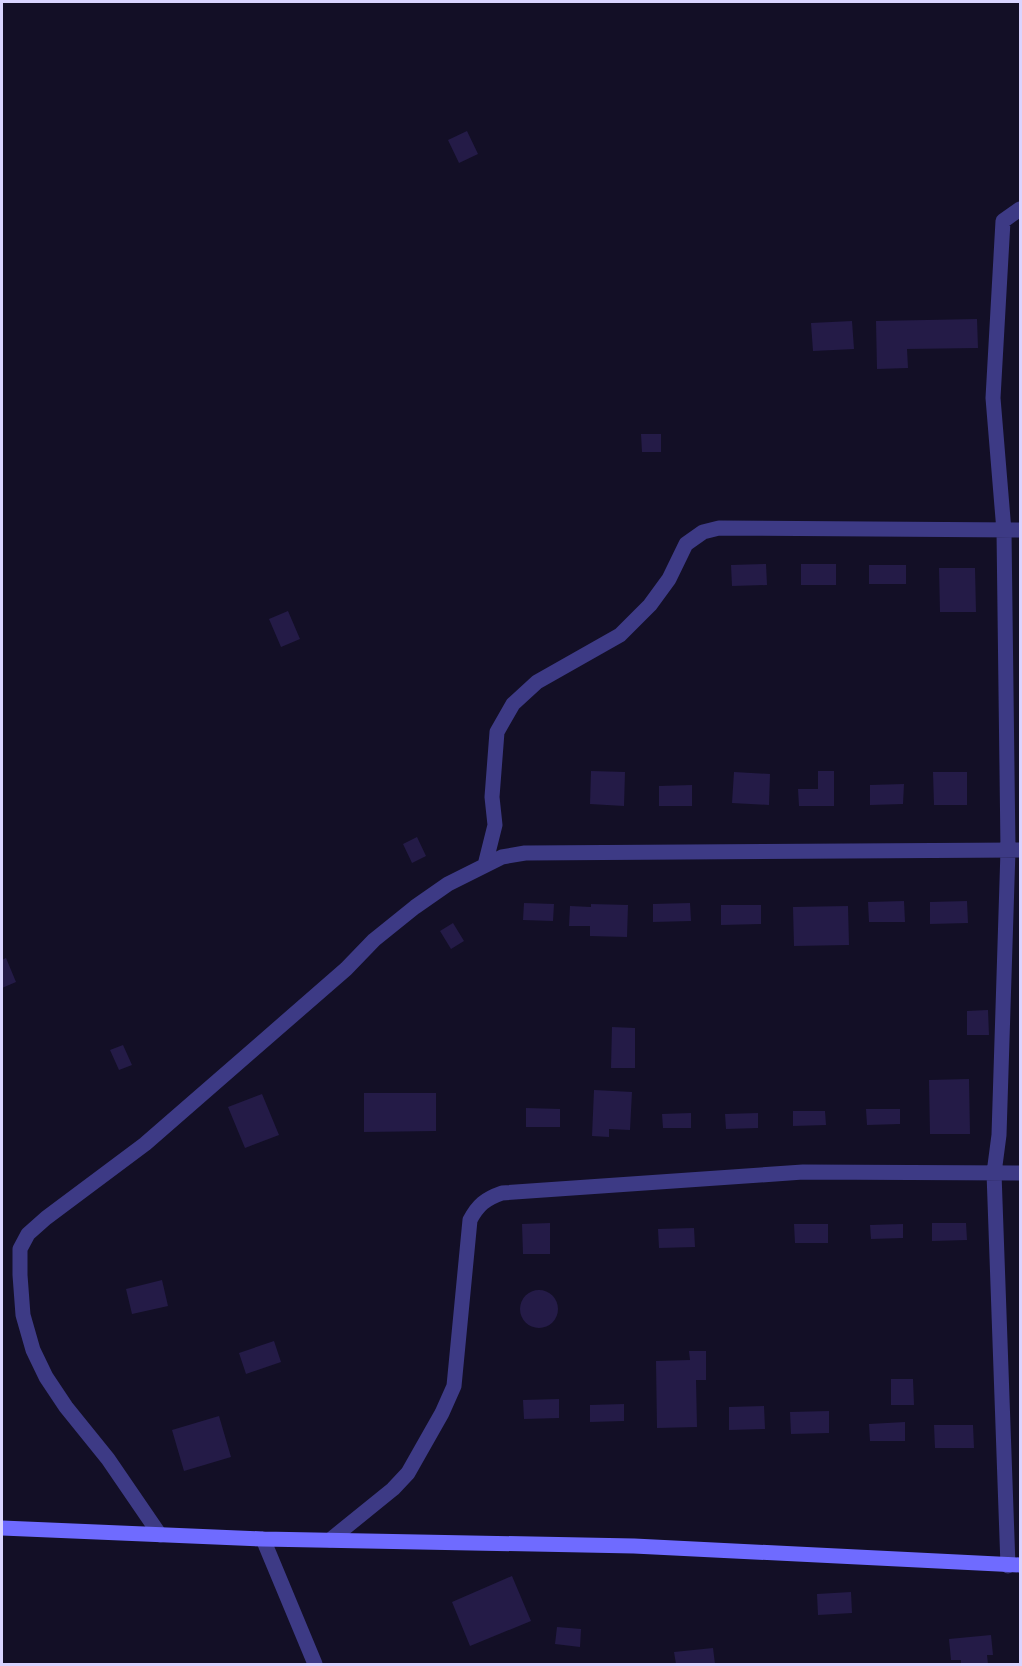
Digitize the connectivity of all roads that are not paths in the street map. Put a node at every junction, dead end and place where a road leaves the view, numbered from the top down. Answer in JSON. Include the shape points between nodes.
{"nodes":[{"id":1,"x":1020,"y":209,"type":"edge"},
{"id":2,"x":1020,"y":530,"type":"edge"},
{"id":3,"x":1004,"y":531,"type":"junction"},
{"id":4,"x":1014,"y":850,"type":"edge"},
{"id":5,"x":485,"y":865,"type":"junction"},
{"id":6,"x":994,"y":1173,"type":"junction"},
{"id":7,"x":1020,"y":1173,"type":"edge"},
{"id":8,"x":2,"y":1528,"type":"edge"},
{"id":9,"x":160,"y":1535,"type":"junction"},
{"id":10,"x":263,"y":1539,"type":"junction"},
{"id":11,"x":330,"y":1540,"type":"junction"},
{"id":12,"x":1014,"y":1566,"type":"edge"},
{"id":13,"x":315,"y":1665,"type":"edge"}],
"edges":[{"from":1,"to":3,"type":"street","via":[[1003,221],[993,389]]},
{"from":2,"to":3,"type":"street"},
{"from":3,"to":4,"type":"street"},
{"from":3,"to":5,"type":"street","via":[[719,528],[703,532],[686,544],[669,579],[620,635],[537,682],[513,704],[497,732],[492,797],[495,825]]},
{"from":4,"to":5,"type":"street","via":[[525,853]]},
{"from":4,"to":6,"type":"street"},
{"from":5,"to":9,"type":"street","via":[[448,884],[374,940],[346,969],[145,1144],[46,1218],[28,1234],[20,1249],[23,1315],[33,1350],[66,1407],[108,1459]]},
{"from":6,"to":7,"type":"street"},
{"from":6,"to":11,"type":"street","via":[[803,1172],[502,1193],[491,1197],[476,1208],[470,1220],[454,1386],[442,1413],[408,1473]]},
{"from":6,"to":12,"type":"street"},
{"from":8,"to":9,"type":"street"},
{"from":9,"to":10,"type":"street"},
{"from":10,"to":11,"type":"street"},
{"from":10,"to":13,"type":"street"},
{"from":11,"to":12,"type":"street","via":[[634,1546]]}]}
